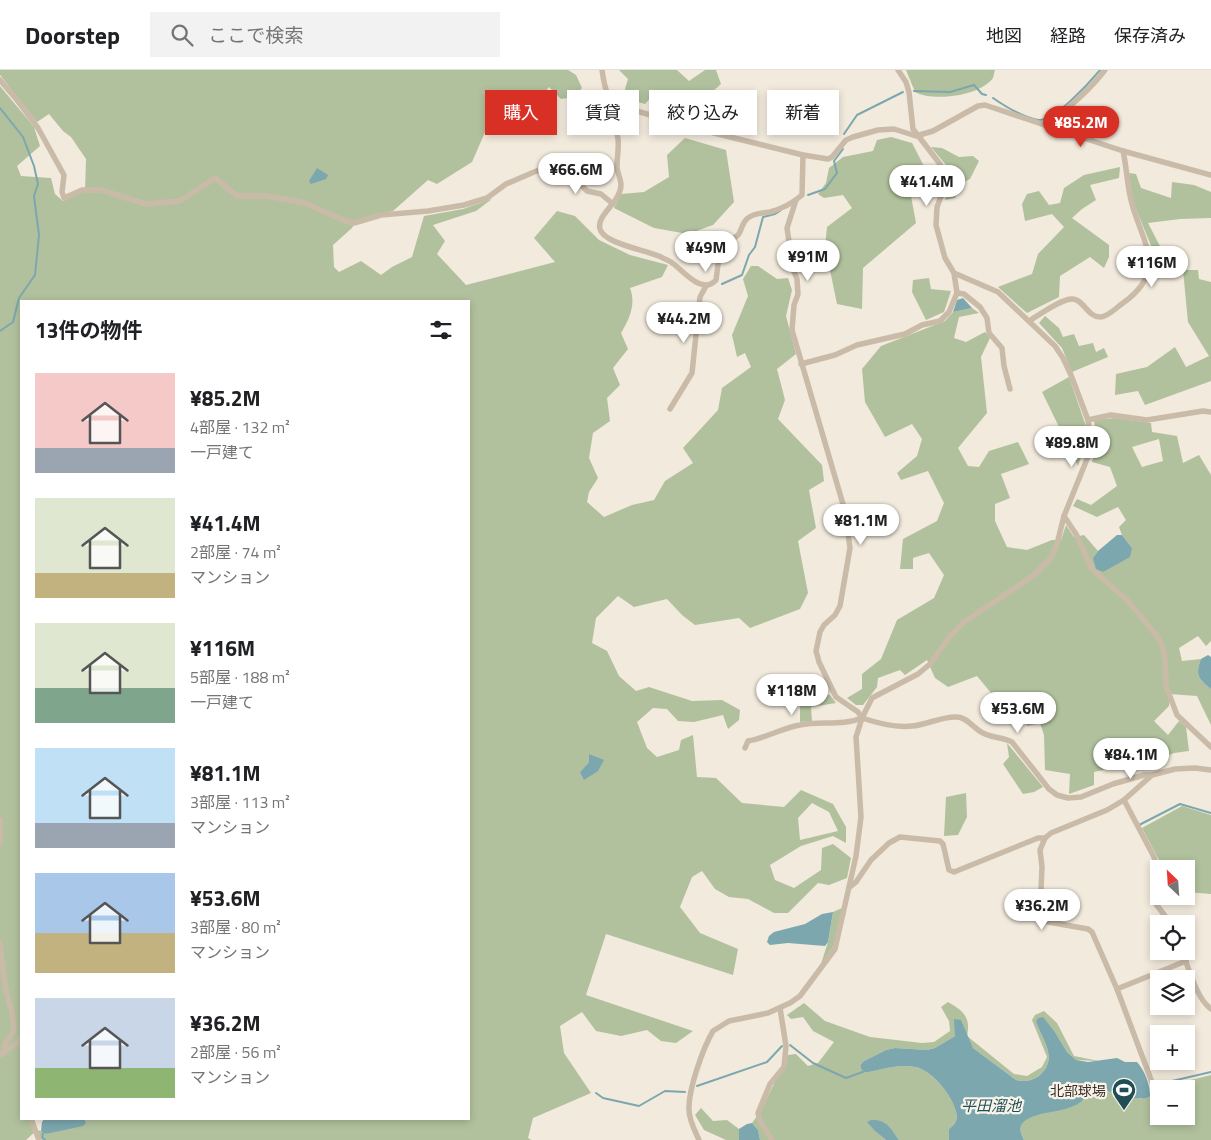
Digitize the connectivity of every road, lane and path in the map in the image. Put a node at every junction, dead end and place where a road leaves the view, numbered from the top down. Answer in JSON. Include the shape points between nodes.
{"nodes":[{"id":1,"x":602,"y":70,"type":"edge"},
{"id":2,"x":898,"y":70,"type":"edge"},
{"id":3,"x":1105,"y":70,"type":"edge"},
{"id":4,"x":0,"y":80,"type":"edge"},
{"id":5,"x":607,"y":90,"type":"edge"},
{"id":6,"x":639,"y":112,"type":"edge"},
{"id":7,"x":1045,"y":125,"type":"junction"},
{"id":8,"x":617,"y":135,"type":"edge"},
{"id":9,"x":916,"y":136,"type":"junction"},
{"id":10,"x":1123,"y":151,"type":"junction"},
{"id":11,"x":803,"y":155,"type":"junction"},
{"id":12,"x":1211,"y":175,"type":"edge"},
{"id":13,"x":796,"y":200,"type":"junction"},
{"id":14,"x":613,"y":204,"type":"junction"},
{"id":15,"x":954,"y":273,"type":"junction"},
{"id":16,"x":706,"y":286,"type":"junction"},
{"id":17,"x":957,"y":293,"type":"junction"},
{"id":18,"x":1029,"y":321,"type":"junction"},
{"id":19,"x":801,"y":364,"type":"junction"},
{"id":20,"x":1010,"y":390,"type":"dead end"},
{"id":21,"x":670,"y":409,"type":"dead end"},
{"id":22,"x":1211,"y":412,"type":"edge"},
{"id":23,"x":1088,"y":420,"type":"junction"},
{"id":24,"x":1064,"y":516,"type":"junction"},
{"id":25,"x":862,"y":718,"type":"junction"},
{"id":26,"x":1211,"y":747,"type":"edge"},
{"id":27,"x":745,"y":748,"type":"dead end"},
{"id":28,"x":1211,"y":770,"type":"edge"},
{"id":29,"x":1152,"y":775,"type":"junction"},
{"id":30,"x":1124,"y":800,"type":"junction"},
{"id":31,"x":0,"y":820,"type":"edge"},
{"id":32,"x":1045,"y":838,"type":"junction"},
{"id":33,"x":0,"y":843,"type":"edge"},
{"id":34,"x":850,"y":888,"type":"junction"},
{"id":35,"x":1164,"y":915,"type":"edge"},
{"id":36,"x":0,"y":942,"type":"edge"},
{"id":37,"x":1186,"y":961,"type":"joint"},
{"id":38,"x":1117,"y":989,"type":"junction"},
{"id":39,"x":780,"y":1008,"type":"junction"},
{"id":40,"x":1211,"y":1008,"type":"edge"},
{"id":41,"x":20,"y":1039,"type":"edge"},
{"id":42,"x":2,"y":1054,"type":"edge"},
{"id":43,"x":1151,"y":1080,"type":"edge"},
{"id":44,"x":31,"y":1120,"type":"edge"},
{"id":45,"x":39,"y":1140,"type":"edge"},
{"id":46,"x":699,"y":1140,"type":"edge"},
{"id":47,"x":772,"y":1140,"type":"edge"}],
"edges":[{"from":1,"to":5,"type":"street"},
{"from":2,"to":9,"type":"street","via":[[909,92],[912,129]]},
{"from":3,"to":7,"type":"street","via":[[1091,87]]},
{"from":4,"to":14,"type":"street","via":[[38,128],[64,175],[64,198],[82,190],[101,190],[146,204],[180,201],[215,178],[237,196],[267,196],[305,203],[354,223],[381,215],[464,205],[487,198],[506,184],[556,164],[587,191],[601,194]]},
{"from":6,"to":11,"type":"street"},
{"from":7,"to":9,"type":"street","via":[[985,105]]},
{"from":7,"to":10,"type":"street"},
{"from":8,"to":14,"type":"street","via":[[617,168],[621,185]]},
{"from":9,"to":11,"type":"street","via":[[894,129],[878,130],[846,140],[828,159]]},
{"from":9,"to":15,"type":"street","via":[[945,174],[936,225],[945,258]]},
{"from":10,"to":12,"type":"street"},
{"from":10,"to":18,"type":"street","via":[[1131,201],[1149,254],[1148,270],[1142,284],[1130,298],[1099,318],[1078,300],[1071,299]]},
{"from":11,"to":13,"type":"street","via":[[802,195]]},
{"from":13,"to":16,"type":"street","via":[[744,221],[740,233],[722,244],[716,280]]},
{"from":13,"to":19,"type":"street","via":[[786,228],[797,279],[792,330]]},
{"from":14,"to":16,"type":"street","via":[[601,218],[602,235],[671,262],[693,281]]},
{"from":15,"to":17,"type":"street"},
{"from":15,"to":18,"type":"street","via":[[998,292]]},
{"from":16,"to":21,"type":"street","via":[[700,297],[692,374]]},
{"from":17,"to":19,"type":"street","via":[[949,312],[940,321]]},
{"from":17,"to":20,"type":"street","via":[[964,294],[980,307],[987,318],[989,332],[1002,348]]},
{"from":18,"to":23,"type":"street","via":[[1064,358]]},
{"from":19,"to":25,"type":"street","via":[[845,511],[850,548],[840,606],[820,632],[816,650],[836,697]]},
{"from":22,"to":23,"type":"street","via":[[1146,420],[1104,415]]},
{"from":23,"to":24,"type":"street","via":[[1087,458]]},
{"from":24,"to":25,"type":"street","via":[[1057,544],[1043,567],[964,622],[918,674],[872,698]]},
{"from":24,"to":26,"type":"street","via":[[1092,569],[1128,602],[1157,636],[1163,648],[1166,686],[1177,715]]},
{"from":25,"to":27,"type":"street","via":[[853,722],[800,725],[748,741]]},
{"from":25,"to":29,"type":"street","via":[[911,726],[960,717],[990,737],[1012,742],[1050,789],[1068,798]]},
{"from":25,"to":34,"type":"street","via":[[856,737],[861,817]]},
{"from":28,"to":29,"type":"street","via":[[1175,769]]},
{"from":29,"to":30,"type":"street"},
{"from":30,"to":32,"type":"street"},
{"from":30,"to":35,"type":"street","via":[[1154,857],[1156,904]]},
{"from":31,"to":33,"type":"street"},
{"from":32,"to":34,"type":"street","via":[[954,872],[949,870],[940,841],[900,837],[871,860]]},
{"from":32,"to":38,"type":"street","via":[[1040,850],[1040,912],[1048,922],[1092,932]]},
{"from":34,"to":39,"type":"street","via":[[836,950],[800,996]]},
{"from":36,"to":42,"type":"street","via":[[14,1027]]},
{"from":37,"to":38,"type":"street"},
{"from":37,"to":40,"type":"street","via":[[1200,996]]},
{"from":38,"to":43,"type":"street"},
{"from":39,"to":46,"type":"street","via":[[729,1021],[713,1030],[690,1100],[689,1112]]},
{"from":39,"to":47,"type":"street","via":[[786,1046],[784,1067],[770,1084],[758,1113]]},
{"from":41,"to":42,"type":"street"},
{"from":44,"to":45,"type":"street"}]}
